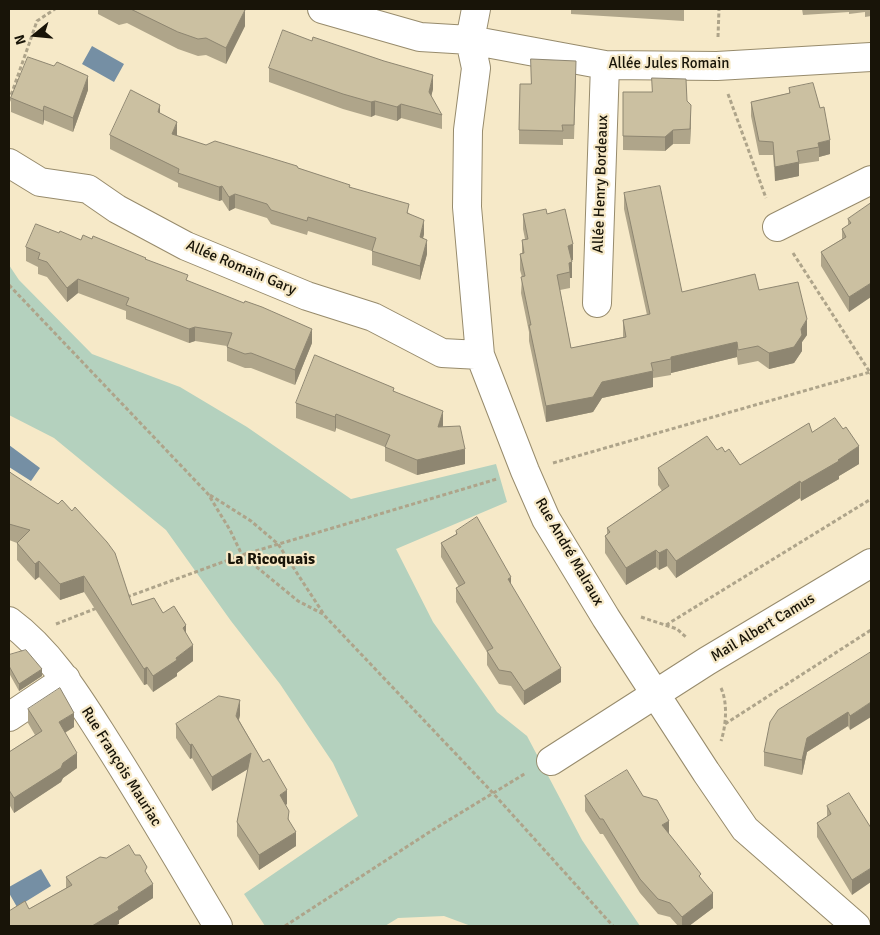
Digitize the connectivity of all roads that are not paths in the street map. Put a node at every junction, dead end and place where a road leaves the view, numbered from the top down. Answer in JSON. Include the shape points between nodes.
{"nodes":[{"id":1,"x":322,"y":9,"type":"edge"},
{"id":2,"x":476,"y":9,"type":"edge"},
{"id":3,"x":470,"y":40,"type":"junction"},
{"id":4,"x":871,"y":57,"type":"edge"},
{"id":5,"x":604,"y":64,"type":"junction"},
{"id":6,"x":9,"y":163,"type":"edge"},
{"id":7,"x":871,"y":180,"type":"edge"},
{"id":8,"x":777,"y":227,"type":"dead end"},
{"id":9,"x":597,"y":303,"type":"dead end"},
{"id":10,"x":480,"y":354,"type":"junction"},
{"id":11,"x":871,"y":563,"type":"edge"},
{"id":12,"x":18,"y":628,"type":"edge"},
{"id":13,"x":66,"y":679,"type":"junction"},
{"id":14,"x":656,"y":695,"type":"junction"},
{"id":15,"x":9,"y":716,"type":"edge"},
{"id":16,"x":551,"y":761,"type":"road end"},
{"id":17,"x":218,"y":926,"type":"edge"},
{"id":18,"x":856,"y":926,"type":"edge"}],
"edges":[{"from":1,"to":3,"type":"street","name":"Allée Jules Romain","via":[[420,37]]},
{"from":2,"to":3,"type":"street","name":"Rue André Malraux"},
{"from":3,"to":5,"type":"street","name":"Allée Jules Romain"},
{"from":3,"to":10,"type":"street","name":"Rue André Malraux","via":[[476,68],[468,130],[467,207]]},
{"from":4,"to":5,"type":"street","name":"Allée Jules Romain","via":[[718,66]]},
{"from":5,"to":9,"type":"street","name":"Allée Henry Bordeaux"},
{"from":6,"to":10,"type":"street","name":"Allée Romain Gary","via":[[40,182],[88,189],[186,246],[308,296],[373,316],[442,353]]},
{"from":7,"to":8,"type":"street"},
{"from":10,"to":14,"type":"street","name":"Rue André Malraux","via":[[546,519]]},
{"from":11,"to":14,"type":"street","name":"Mail Albert Camus"},
{"from":12,"to":13,"type":"street","name":"Rue François Mauriac"},
{"from":13,"to":15,"type":"street"},
{"from":13,"to":17,"type":"street","name":"Rue François Mauriac"},
{"from":14,"to":16,"type":"street","name":"Mail Albert Camus"},
{"from":14,"to":18,"type":"street","name":"Rue André Malraux","via":[[745,830]]}]}
